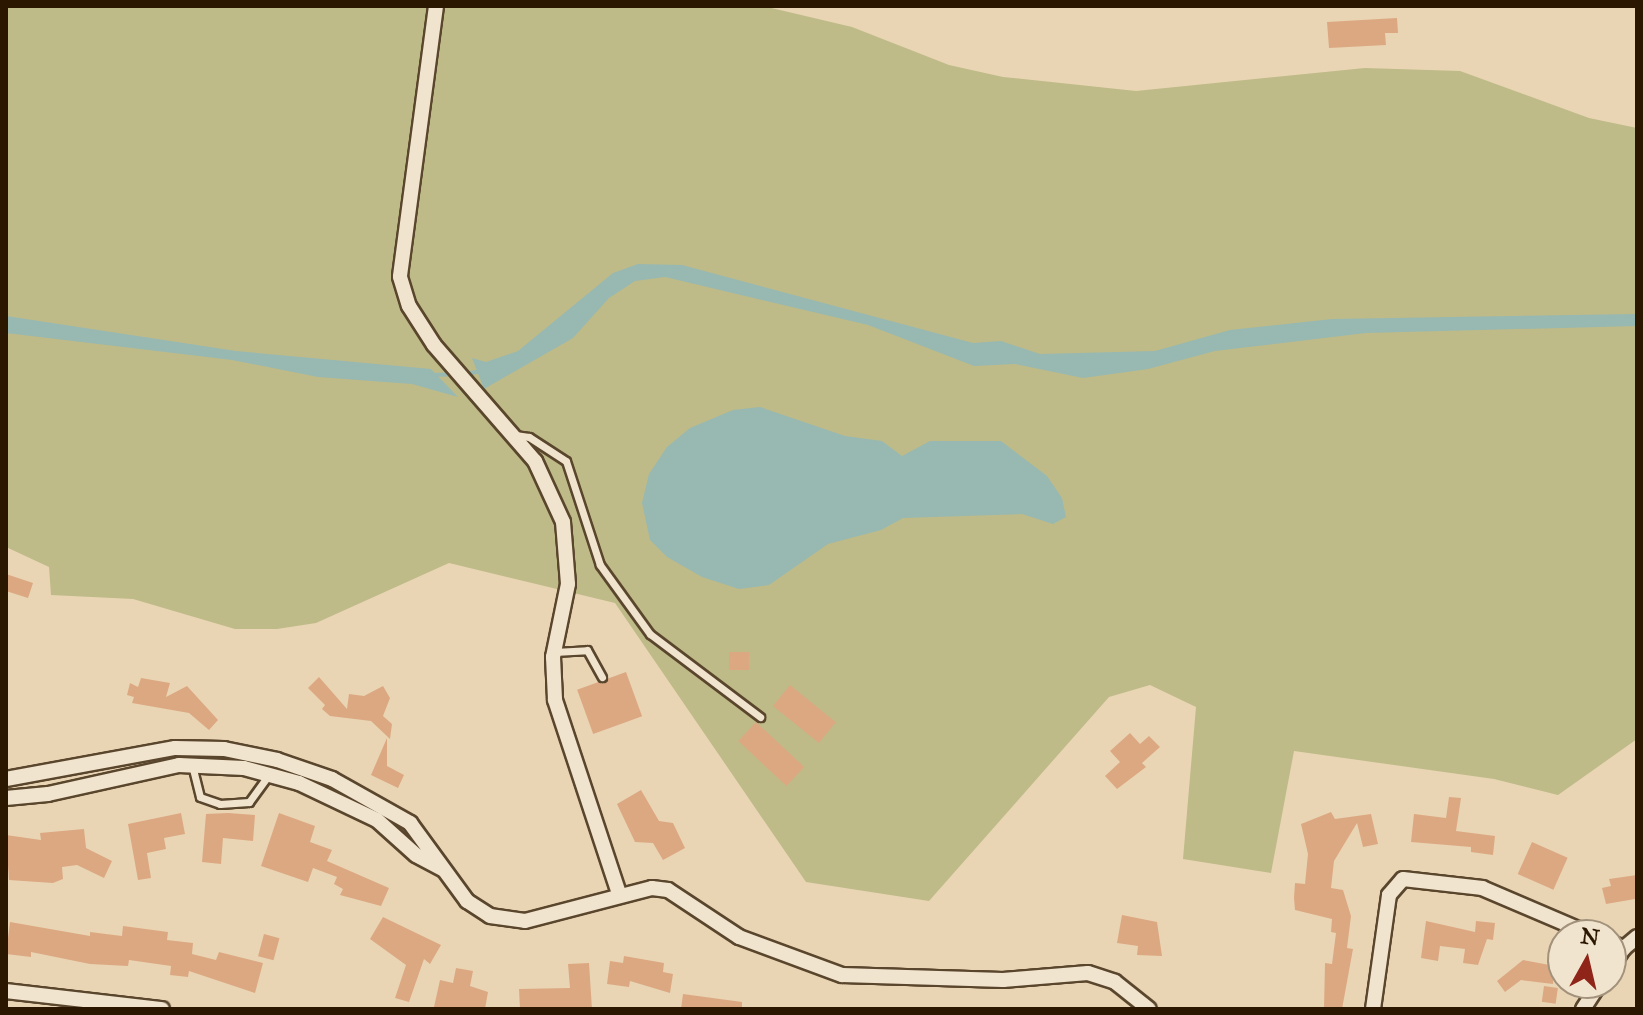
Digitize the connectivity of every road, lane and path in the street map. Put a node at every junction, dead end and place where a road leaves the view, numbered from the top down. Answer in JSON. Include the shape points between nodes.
{"nodes":[{"id":1,"x":436,"y":6,"type":"edge"},
{"id":2,"x":513,"y":434,"type":"junction"},
{"id":3,"x":554,"y":652,"type":"junction"},
{"id":4,"x":602,"y":677,"type":"dead end"},
{"id":5,"x":760,"y":717,"type":"dead end"},
{"id":6,"x":192,"y":765,"type":"junction"},
{"id":7,"x":270,"y":773,"type":"junction"},
{"id":8,"x":6,"y":779,"type":"edge"},
{"id":9,"x":6,"y":798,"type":"edge"},
{"id":10,"x":381,"y":814,"type":"junction"},
{"id":11,"x":620,"y":896,"type":"junction"},
{"id":12,"x":1555,"y":919,"type":"edge"},
{"id":13,"x":6,"y":991,"type":"edge"},
{"id":14,"x":162,"y":1009,"type":"edge"},
{"id":15,"x":1149,"y":1009,"type":"edge"},
{"id":16,"x":1373,"y":1009,"type":"edge"}],
"edges":[{"from":1,"to":2,"type":"street","via":[[400,277],[409,306],[458,376]]},
{"from":2,"to":3,"type":"street","via":[[535,461],[563,522],[568,584]]},
{"from":2,"to":5,"type":"lane","via":[[529,437],[566,461],[600,565],[650,634]]},
{"from":3,"to":4,"type":"lane","via":[[587,650]]},
{"from":3,"to":11,"type":"street","via":[[555,700]]},
{"from":6,"to":7,"type":"street"},
{"from":6,"to":7,"type":"lane","via":[[200,797],[220,804],[249,802]]},
{"from":6,"to":9,"type":"street"},
{"from":7,"to":10,"type":"street"},
{"from":8,"to":10,"type":"street","via":[[175,748],[224,749],[332,779]]},
{"from":10,"to":11,"type":"street","via":[[432,847],[443,870],[478,911],[503,920],[525,921],[594,907]]},
{"from":11,"to":15,"type":"street","via":[[668,890],[739,937],[842,975],[1003,980],[1088,973],[1115,982]]},
{"from":12,"to":16,"type":"street","via":[[1482,888],[1403,879],[1389,895]]},
{"from":13,"to":14,"type":"street"}]}
